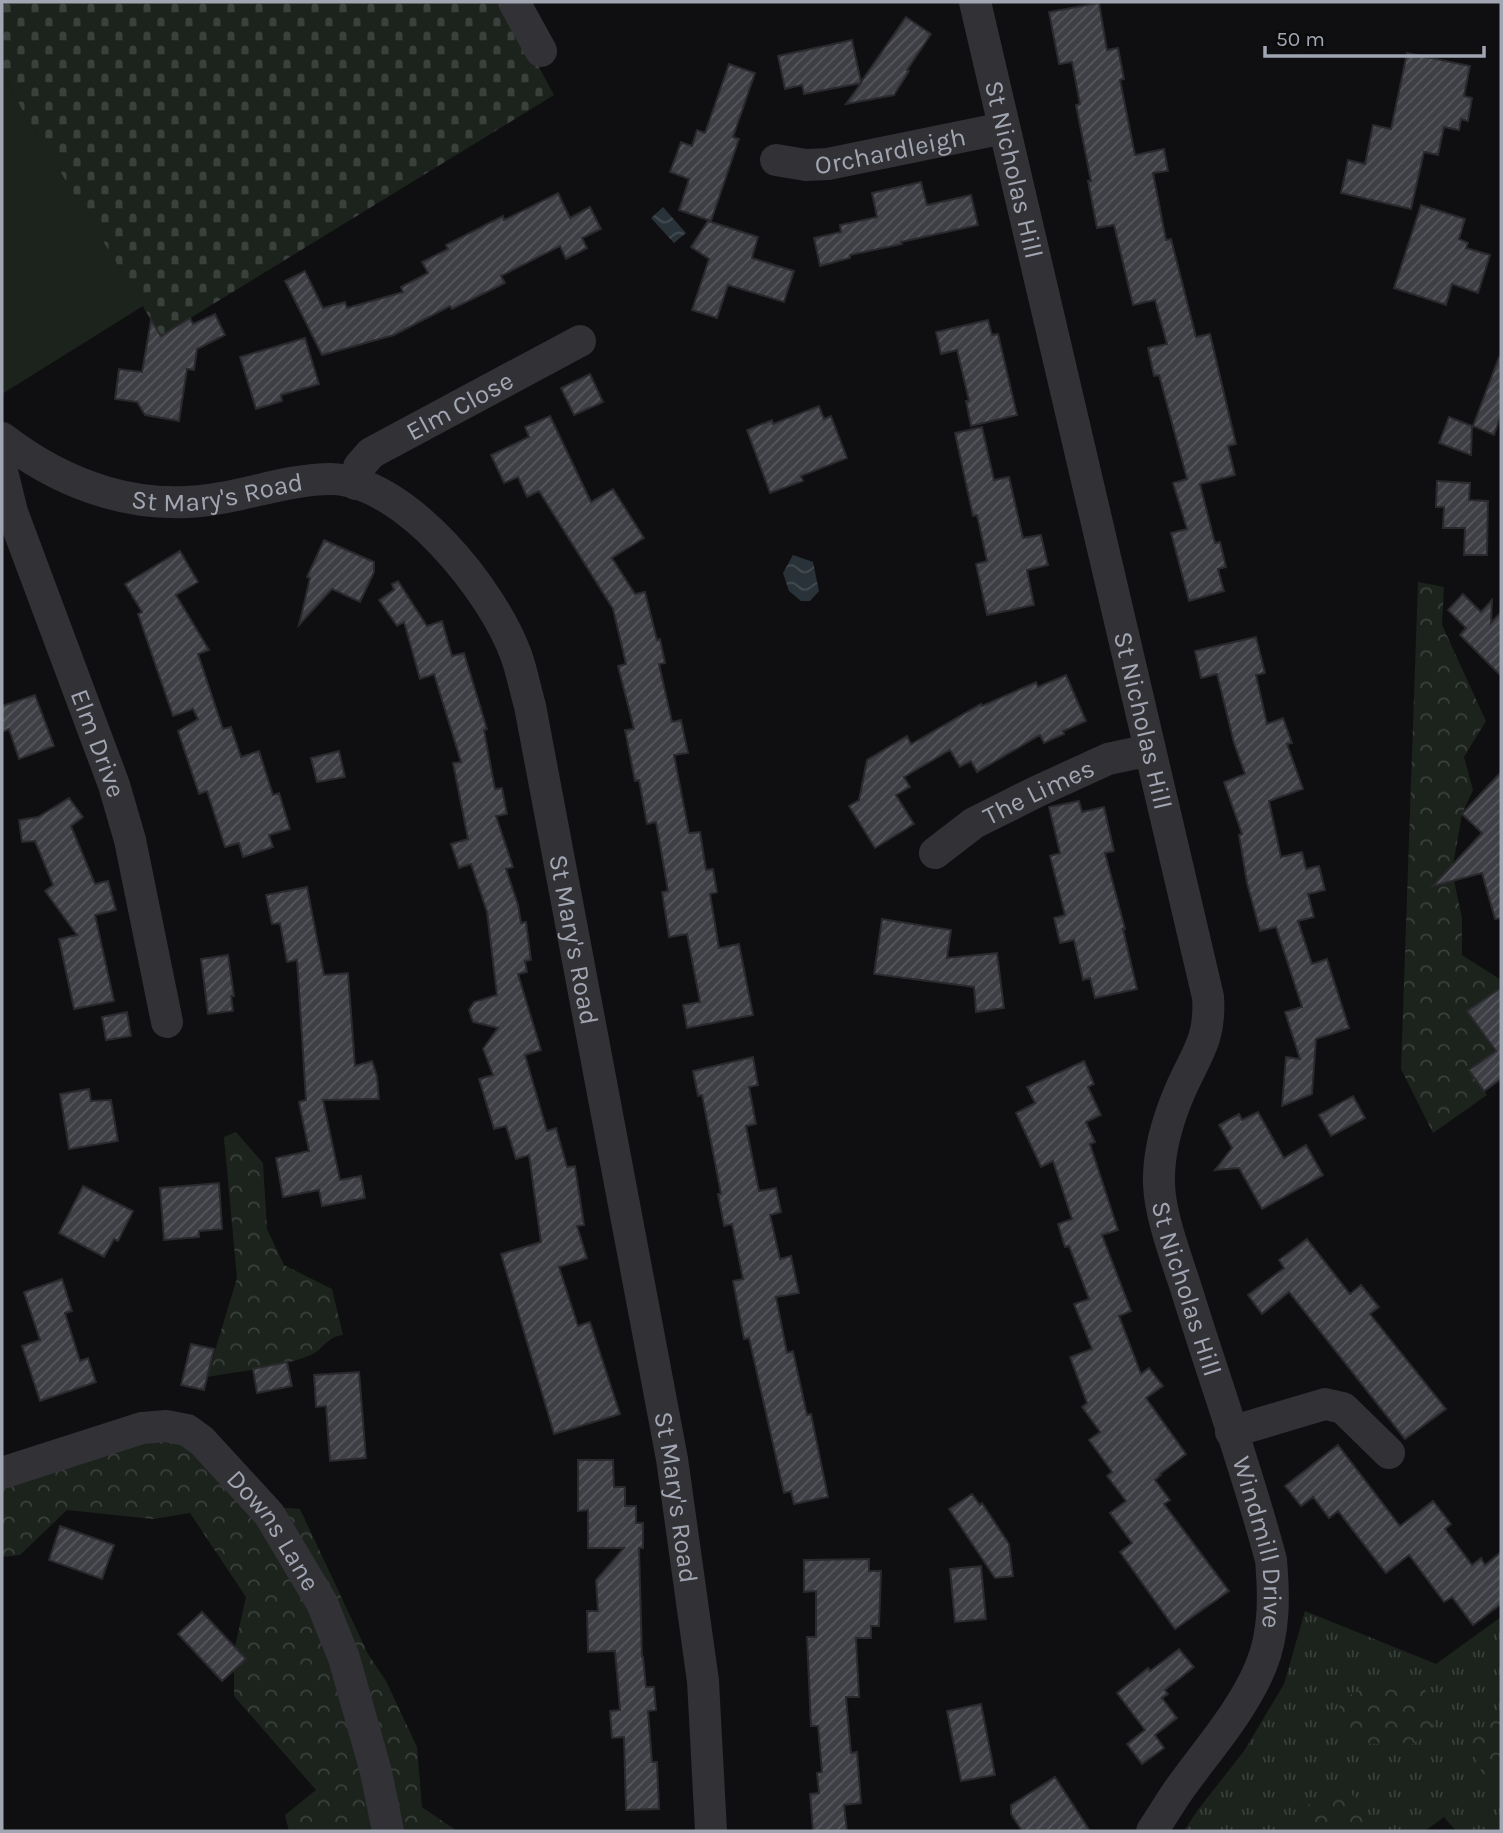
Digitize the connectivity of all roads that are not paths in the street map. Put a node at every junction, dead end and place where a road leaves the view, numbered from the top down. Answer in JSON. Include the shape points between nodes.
{"nodes":[{"id":1,"x":514,"y":2,"type":"edge"},
{"id":2,"x":975,"y":2,"type":"edge"},
{"id":3,"x":541,"y":51,"type":"dead end"},
{"id":4,"x":1004,"y":128,"type":"junction"},
{"id":5,"x":776,"y":160,"type":"dead end"},
{"id":6,"x":580,"y":341,"type":"dead end"},
{"id":7,"x":3,"y":455,"type":"edge"},
{"id":8,"x":356,"y":484,"type":"junction"},
{"id":9,"x":1150,"y":750,"type":"junction"},
{"id":10,"x":935,"y":853,"type":"dead end"},
{"id":11,"x":167,"y":1022,"type":"dead end"},
{"id":12,"x":1231,"y":1432,"type":"junction"},
{"id":13,"x":1389,"y":1453,"type":"dead end"},
{"id":14,"x":2,"y":1473,"type":"edge"},
{"id":15,"x":388,"y":1831,"type":"edge"},
{"id":16,"x":711,"y":1831,"type":"edge"},
{"id":17,"x":1152,"y":1831,"type":"edge"}],
"edges":[{"from":1,"to":3,"type":"street"},
{"from":2,"to":4,"type":"street","name":"St Nicholas Hill"},
{"from":4,"to":5,"type":"street","name":"Orchardleigh","via":[[828,164]]},
{"from":4,"to":9,"type":"street","name":"St Nicholas Hill"},
{"from":6,"to":8,"type":"street","name":"Elm Close","via":[[371,453],[359,467]]},
{"from":7,"to":8,"type":"street","name":"St Mary's Road","via":[[89,489],[154,502],[217,499],[310,480]]},
{"from":7,"to":11,"type":"street","name":"Elm Drive","via":[[12,512],[130,839]]},
{"from":8,"to":16,"type":"street","name":"St Mary's Road","via":[[403,508],[450,551],[474,581],[516,654],[530,706],[673,1459],[703,1681]]},
{"from":9,"to":10,"type":"street","name":"The Limes","via":[[1108,759],[1036,792],[974,823]]},
{"from":9,"to":12,"type":"street","name":"St Nicholas Hill","via":[[1208,996],[1209,1019],[1205,1040],[1168,1126],[1159,1184],[1174,1249]]},
{"from":12,"to":13,"type":"street","via":[[1325,1404],[1343,1408]]},
{"from":12,"to":17,"type":"street","name":"Windmill Drive","via":[[1271,1560],[1274,1596],[1270,1630],[1262,1664],[1245,1699]]},
{"from":14,"to":15,"type":"street","name":"Downs Lane","via":[[142,1428],[187,1430],[202,1441],[269,1514],[322,1604],[344,1658]]}]}
